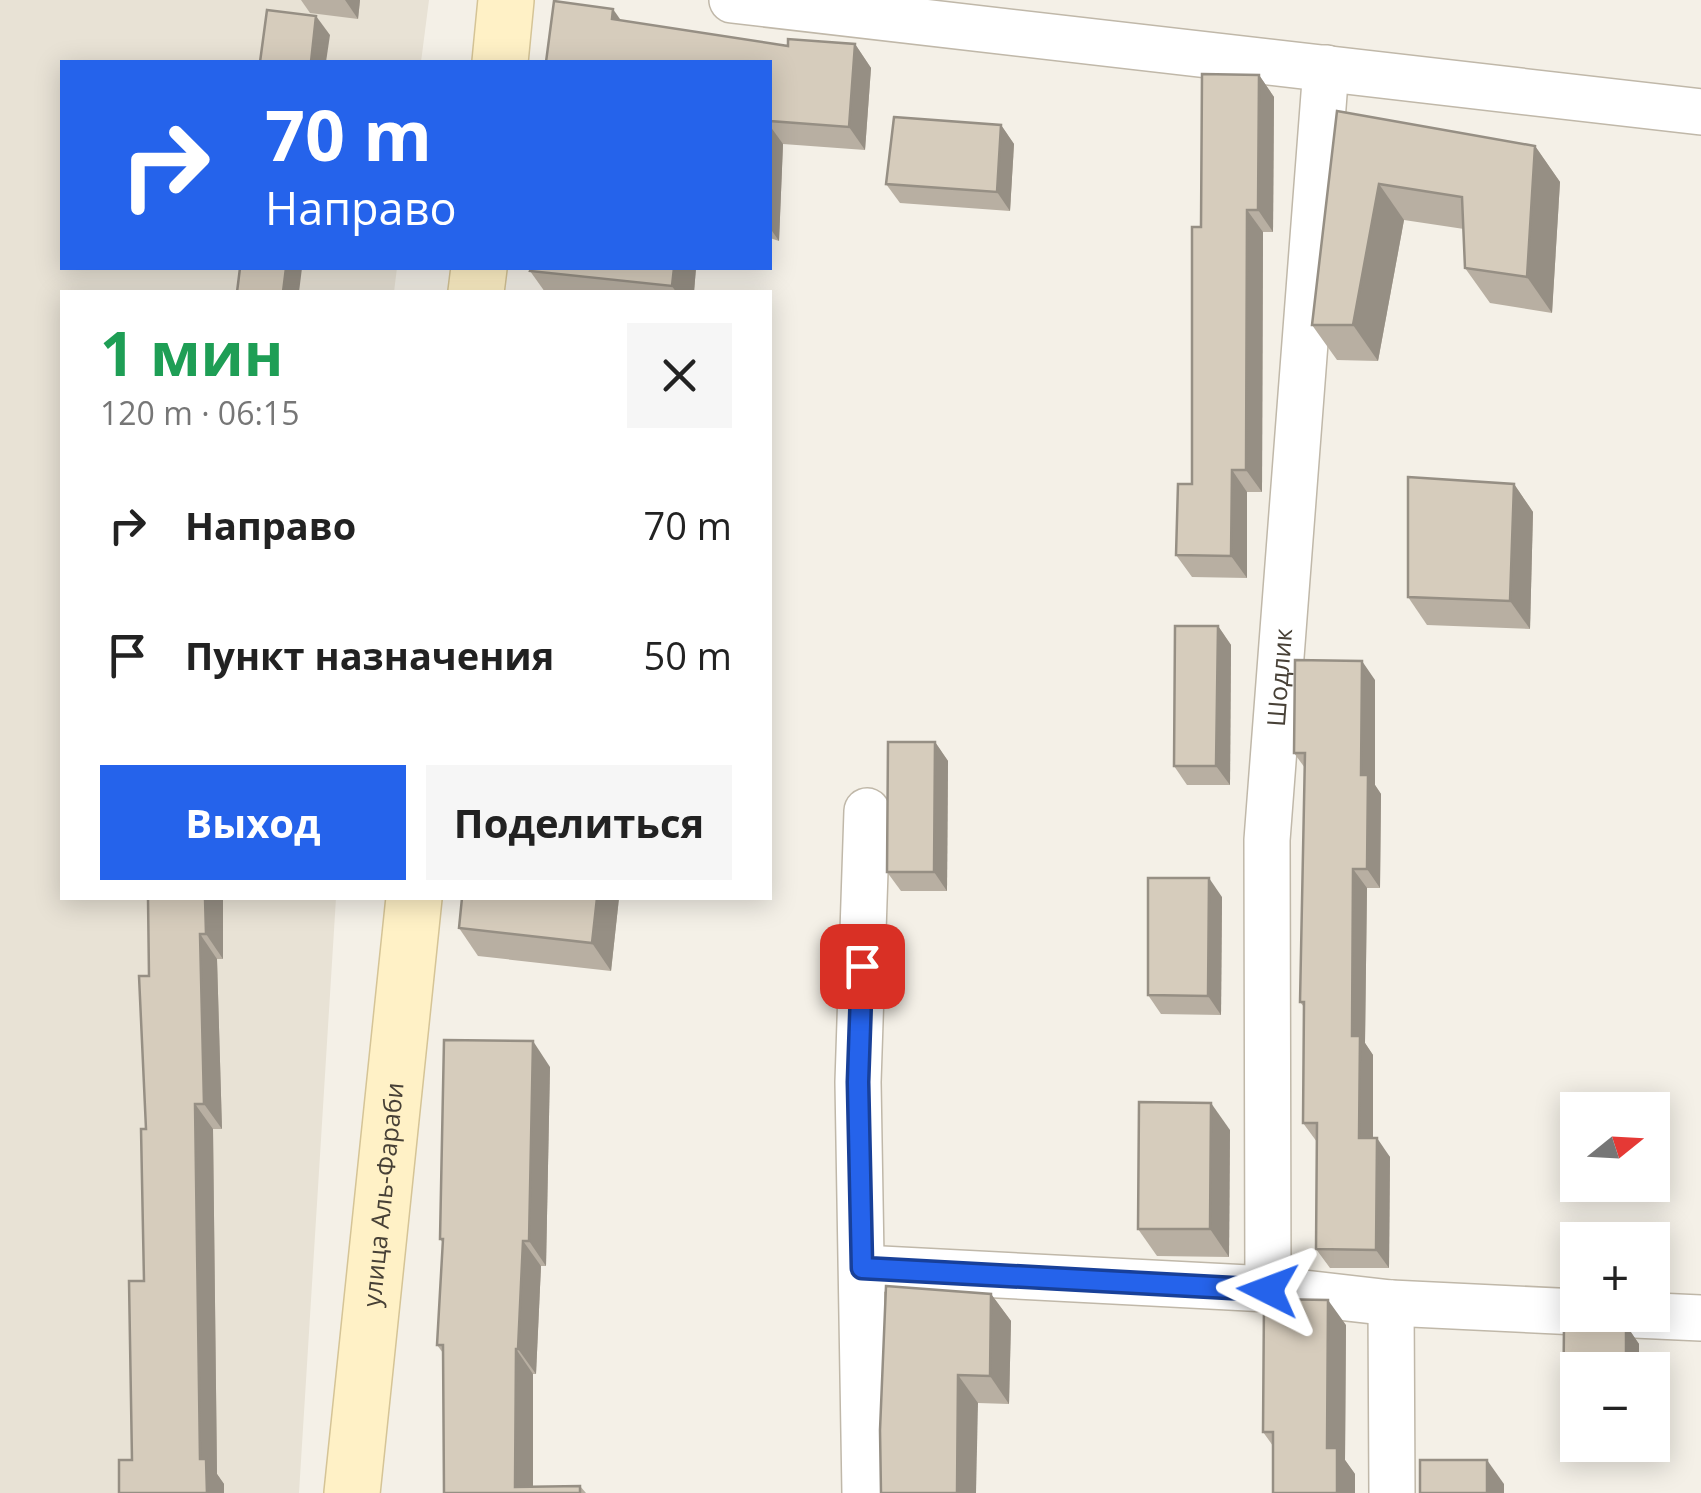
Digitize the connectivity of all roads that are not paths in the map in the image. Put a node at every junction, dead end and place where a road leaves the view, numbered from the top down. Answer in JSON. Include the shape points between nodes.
{"nodes":[{"id":1,"x":506,"y":0,"type":"edge"},
{"id":2,"x":732,"y":0,"type":"edge"},
{"id":3,"x":500,"y":60,"type":"edge"},
{"id":4,"x":1326,"y":68,"type":"junction"},
{"id":5,"x":1701,"y":112,"type":"edge"},
{"id":6,"x":868,"y":811,"type":"dead end"},
{"id":7,"x":414,"y":900,"type":"edge"},
{"id":8,"x":862,"y":1268,"type":"junction"},
{"id":9,"x":1268,"y":1290,"type":"junction"},
{"id":10,"x":1391,"y":1304,"type":"junction"},
{"id":11,"x":1560,"y":1311,"type":"edge"},
{"id":12,"x":1670,"y":1317,"type":"edge"},
{"id":13,"x":1701,"y":1318,"type":"edge"},
{"id":14,"x":352,"y":1493,"type":"edge"},
{"id":15,"x":865,"y":1493,"type":"edge"},
{"id":16,"x":1392,"y":1493,"type":"edge"}],
"edges":[{"from":1,"to":3,"type":"main road"},
{"from":2,"to":4,"type":"street"},
{"from":4,"to":5,"type":"street"},
{"from":4,"to":9,"type":"street","name":"Шодлик","via":[[1267,840]]},
{"from":6,"to":8,"type":"street","via":[[858,1082]]},
{"from":7,"to":14,"type":"main road","name":"улица Аль-Фараби"},
{"from":8,"to":9,"type":"street"},
{"from":8,"to":15,"type":"street"},
{"from":9,"to":10,"type":"street"},
{"from":10,"to":11,"type":"street"},
{"from":10,"to":16,"type":"street"},
{"from":12,"to":13,"type":"street"}]}
